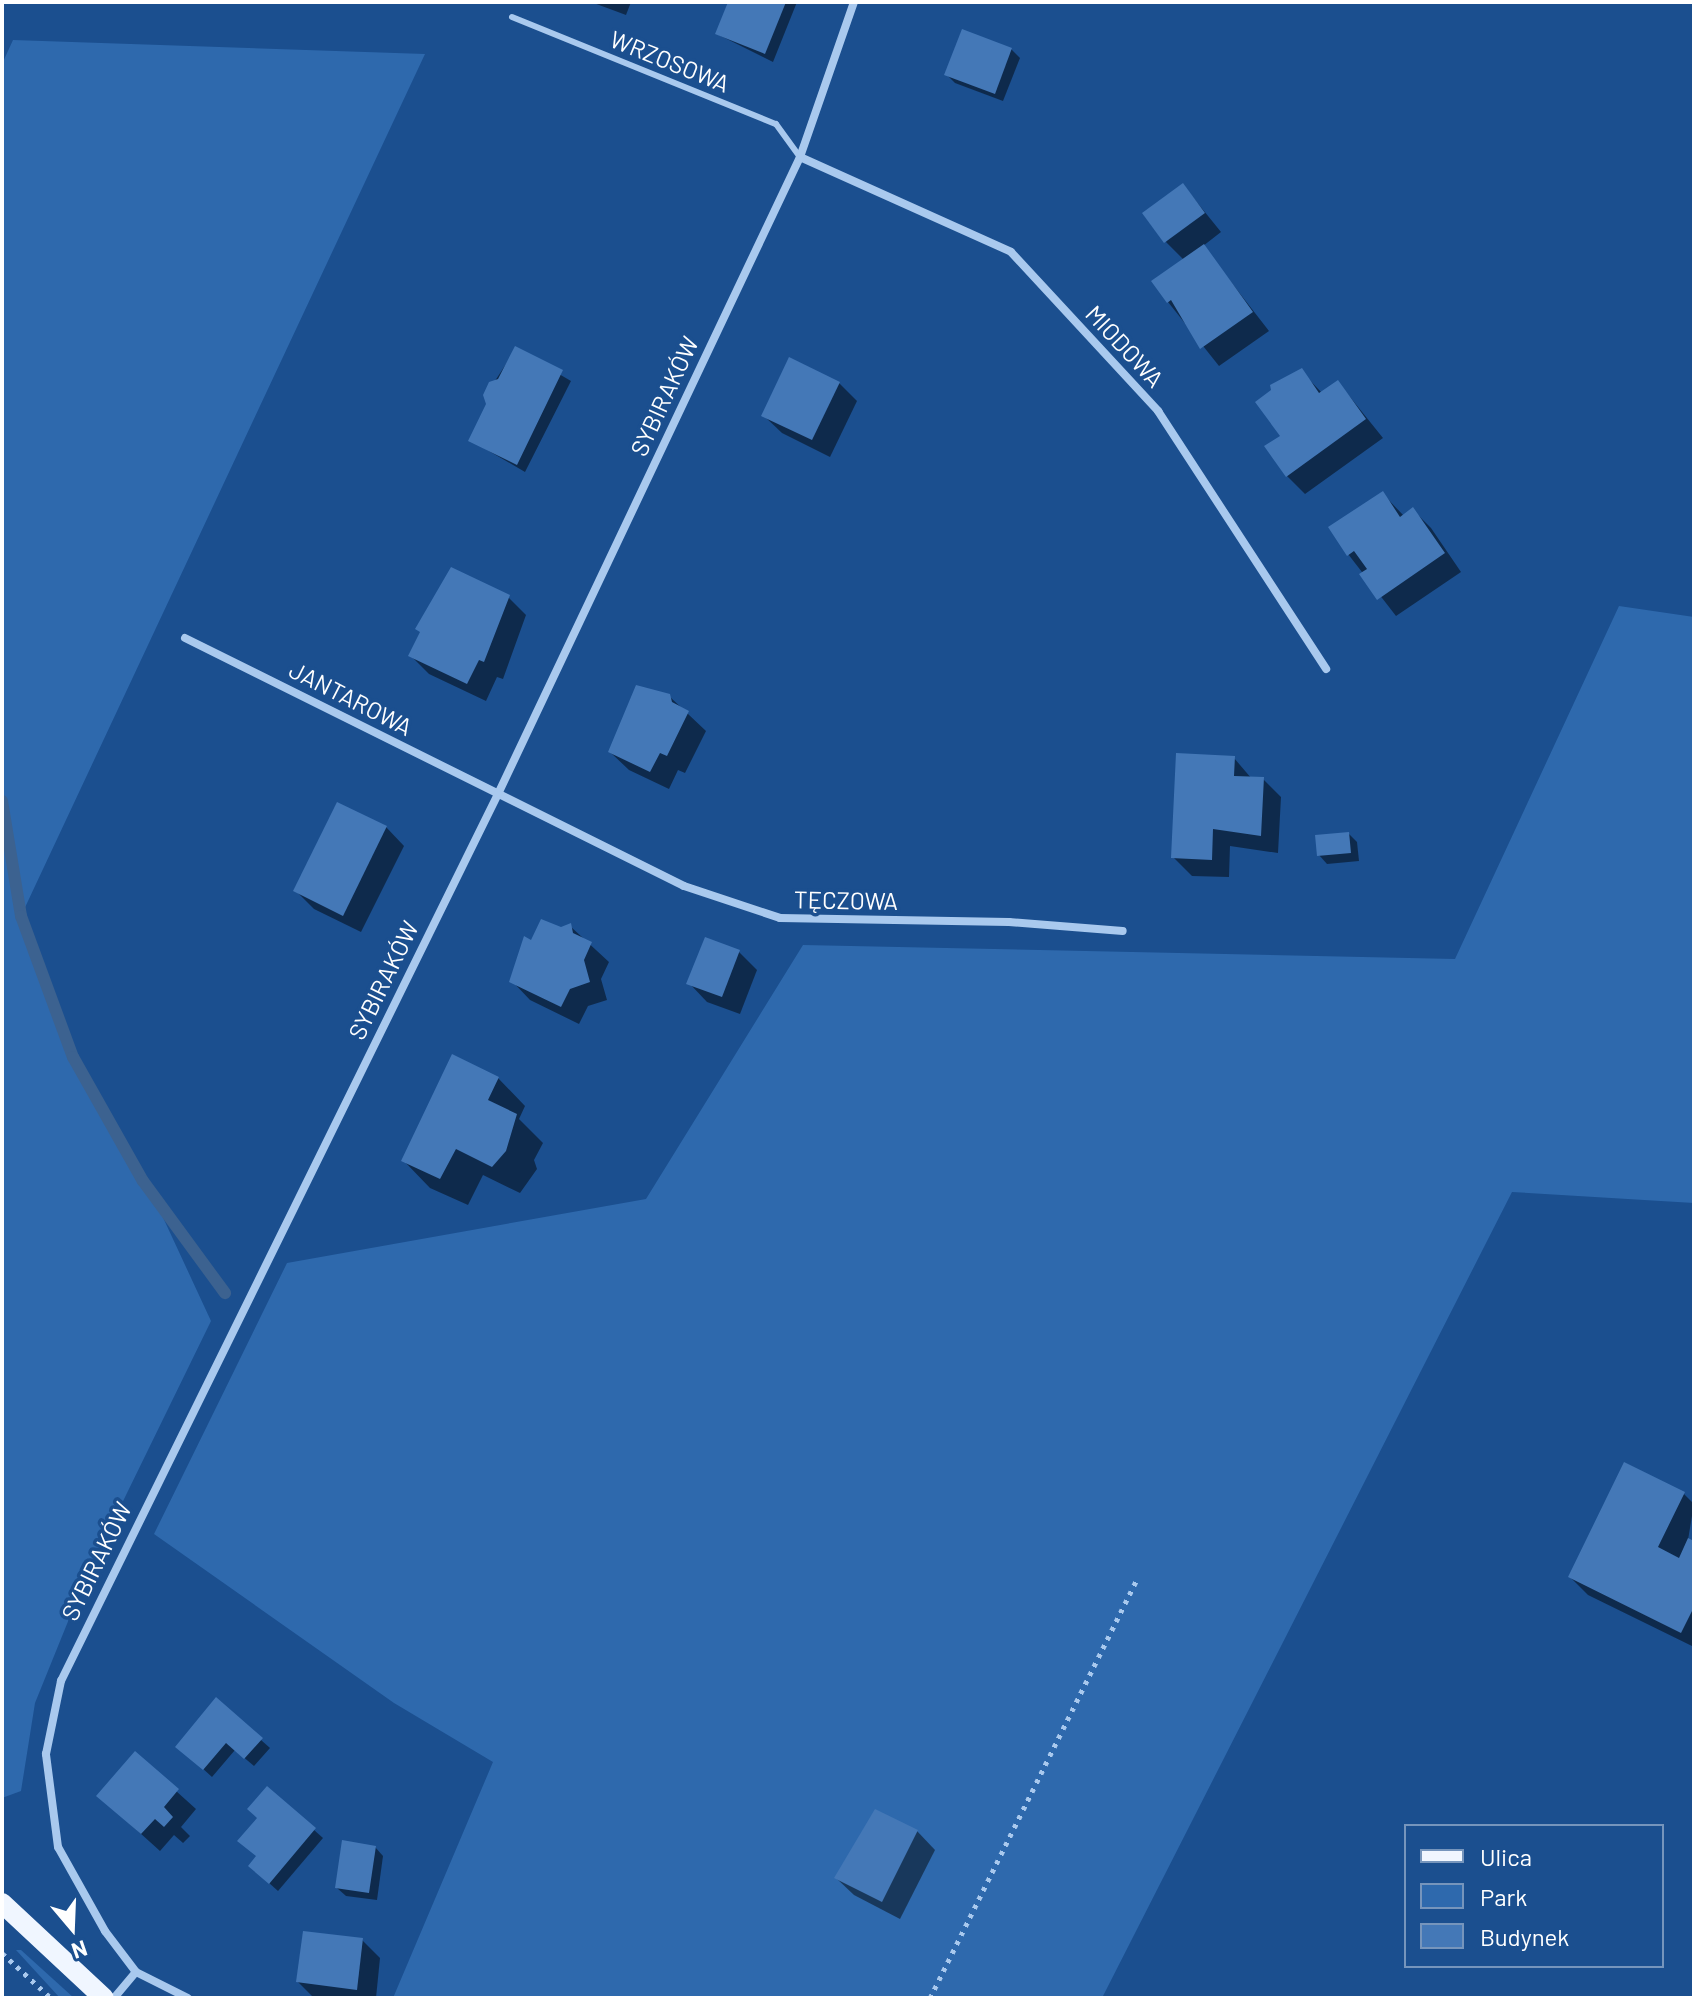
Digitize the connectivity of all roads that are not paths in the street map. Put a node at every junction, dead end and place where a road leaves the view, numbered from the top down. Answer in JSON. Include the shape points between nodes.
{"nodes":[{"id":1,"x":854,"y":2,"type":"edge"},
{"id":2,"x":512,"y":17,"type":"dead end"},
{"id":3,"x":800,"y":157,"type":"junction"},
{"id":4,"x":185,"y":638,"type":"dead end"},
{"id":5,"x":1326,"y":669,"type":"dead end"},
{"id":6,"x":498,"y":794,"type":"junction"},
{"id":7,"x":1123,"y":931,"type":"dead end"},
{"id":8,"x":2,"y":1903,"type":"edge"},
{"id":9,"x":136,"y":1972,"type":"junction"},
{"id":10,"x":104,"y":1998,"type":"edge"},
{"id":11,"x":114,"y":1998,"type":"edge"},
{"id":12,"x":188,"y":1998,"type":"edge"}],
"edges":[{"from":1,"to":3,"type":"street","name":"SYBIRAKÓW"},
{"from":2,"to":3,"type":"lane","name":"WRZOSOWA","via":[[776,124]]},
{"from":3,"to":5,"type":"street","name":"MIODOWA","via":[[1011,252],[1158,411]]},
{"from":3,"to":6,"type":"street","name":"SYBIRAKÓW"},
{"from":4,"to":6,"type":"street","name":"JANTAROWA"},
{"from":6,"to":7,"type":"street","name":"TĘCZOWA","via":[[684,886],[780,918],[1009,922]]},
{"from":6,"to":9,"type":"street","name":"SYBIRAKÓW","via":[[61,1681],[46,1754],[58,1847],[105,1931]]},
{"from":8,"to":10,"type":"main road"},
{"from":9,"to":11,"type":"street"},
{"from":9,"to":12,"type":"street"}]}
